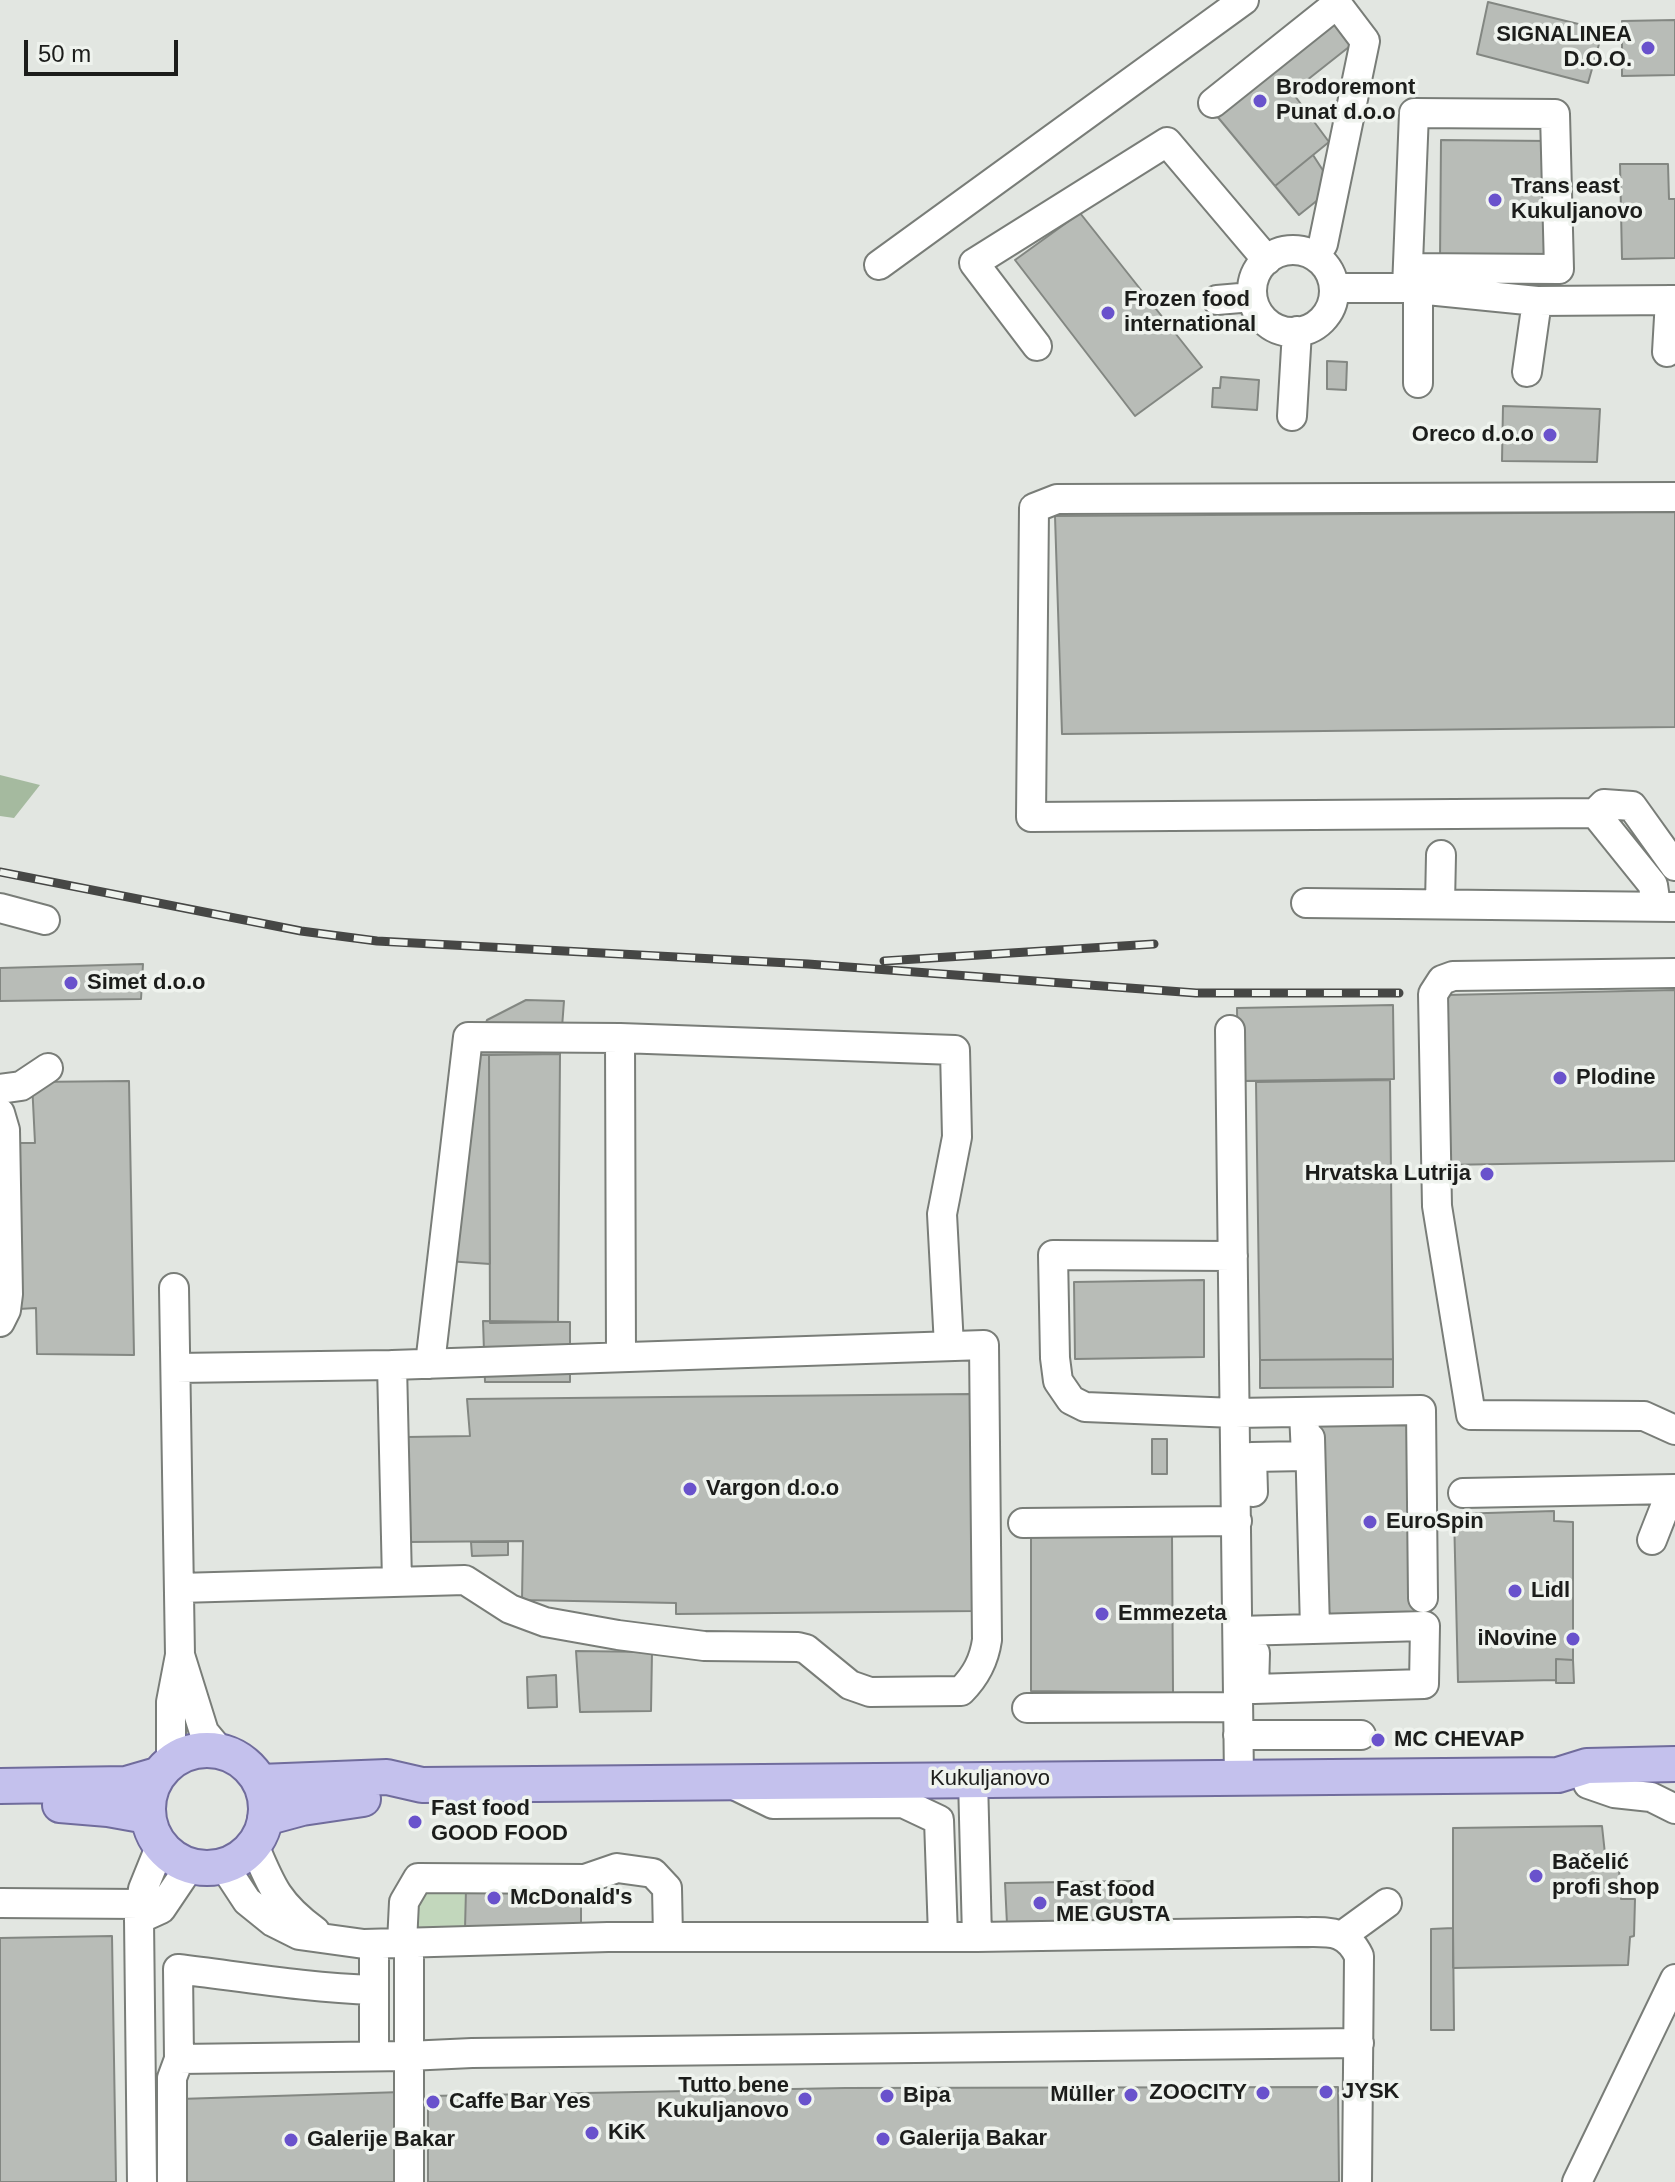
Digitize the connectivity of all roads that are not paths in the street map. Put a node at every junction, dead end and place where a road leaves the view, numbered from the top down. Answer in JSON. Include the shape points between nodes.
{"nodes":[{"id":1,"x":1244,"y":0,"type":"edge"},
{"id":2,"x":1213,"y":103,"type":"dead end"},
{"id":3,"x":1315,"y":256,"type":"junction"},
{"id":4,"x":1267,"y":260,"type":"junction"},
{"id":5,"x":879,"y":265,"type":"dead end"},
{"id":6,"x":1411,"y":282,"type":"junction"},
{"id":7,"x":1334,"y":288,"type":"junction"},
{"id":8,"x":1252,"y":297,"type":"junction"},
{"id":9,"x":1217,"y":300,"type":"dead end"},
{"id":10,"x":1672,"y":300,"type":"edge"},
{"id":11,"x":1537,"y":301,"type":"junction"},
{"id":12,"x":1297,"y":331,"type":"junction"},
{"id":13,"x":1037,"y":346,"type":"dead end"},
{"id":14,"x":1667,"y":352,"type":"dead end"},
{"id":15,"x":1527,"y":372,"type":"dead end"},
{"id":16,"x":1418,"y":383,"type":"dead end"},
{"id":17,"x":1292,"y":416,"type":"dead end"},
{"id":18,"x":1675,"y":497,"type":"edge"},
{"id":19,"x":1595,"y":813,"type":"junction"},
{"id":20,"x":1441,"y":855,"type":"dead end"},
{"id":21,"x":1675,"y":861,"type":"edge"},
{"id":22,"x":1306,"y":903,"type":"dead end"},
{"id":23,"x":1440,"y":904,"type":"junction"},
{"id":24,"x":1666,"y":907,"type":"edge"},
{"id":25,"x":0,"y":908,"type":"edge"},
{"id":26,"x":45,"y":920,"type":"dead end"},
{"id":27,"x":1675,"y":973,"type":"edge"},
{"id":28,"x":1230,"y":1030,"type":"dead end"},
{"id":29,"x":620,"y":1038,"type":"junction"},
{"id":30,"x":48,"y":1068,"type":"dead end"},
{"id":31,"x":0,"y":1089,"type":"edge"},
{"id":32,"x":0,"y":1113,"type":"edge"},
{"id":33,"x":1233,"y":1256,"type":"junction"},
{"id":34,"x":174,"y":1288,"type":"dead end"},
{"id":35,"x":0,"y":1322,"type":"edge"},
{"id":36,"x":949,"y":1346,"type":"junction"},
{"id":37,"x":621,"y":1357,"type":"junction"},
{"id":38,"x":430,"y":1364,"type":"junction"},
{"id":39,"x":392,"y":1365,"type":"junction"},
{"id":40,"x":176,"y":1368,"type":"junction"},
{"id":41,"x":1306,"y":1412,"type":"junction"},
{"id":42,"x":1235,"y":1413,"type":"junction"},
{"id":43,"x":1675,"y":1429,"type":"edge"},
{"id":44,"x":1675,"y":1440,"type":"edge"},
{"id":45,"x":1675,"y":1489,"type":"edge"},
{"id":46,"x":1463,"y":1493,"type":"dead end"},
{"id":47,"x":1675,"y":1495,"type":"edge"},
{"id":48,"x":1237,"y":1521,"type":"junction"},
{"id":49,"x":1023,"y":1523,"type":"dead end"},
{"id":50,"x":1652,"y":1540,"type":"dead end"},
{"id":51,"x":397,"y":1581,"type":"junction"},
{"id":52,"x":179,"y":1588,"type":"junction"},
{"id":53,"x":1423,"y":1598,"type":"dead end"},
{"id":54,"x":1315,"y":1629,"type":"junction"},
{"id":55,"x":1246,"y":1631,"type":"junction"},
{"id":56,"x":180,"y":1655,"type":"junction"},
{"id":57,"x":1238,"y":1707,"type":"junction"},
{"id":58,"x":1027,"y":1708,"type":"dead end"},
{"id":59,"x":1238,"y":1735,"type":"junction"},
{"id":60,"x":1361,"y":1735,"type":"dead end"},
{"id":61,"x":219,"y":1750,"type":"junction"},
{"id":62,"x":1675,"y":1764,"type":"edge"},
{"id":63,"x":164,"y":1768,"type":"junction"},
{"id":64,"x":970,"y":1779,"type":"junction"},
{"id":65,"x":1239,"y":1779,"type":"junction"},
{"id":66,"x":1573,"y":1780,"type":"junction"},
{"id":67,"x":260,"y":1782,"type":"junction"},
{"id":68,"x":727,"y":1782,"type":"junction"},
{"id":69,"x":1675,"y":1784,"type":"edge"},
{"id":70,"x":422,"y":1785,"type":"junction"},
{"id":71,"x":0,"y":1786,"type":"edge"},
{"id":72,"x":0,"y":1805,"type":"edge"},
{"id":73,"x":1675,"y":1809,"type":"edge"},
{"id":74,"x":147,"y":1816,"type":"junction"},
{"id":75,"x":260,"y":1832,"type":"junction"},
{"id":76,"x":160,"y":1847,"type":"junction"},
{"id":77,"x":190,"y":1866,"type":"junction"},
{"id":78,"x":224,"y":1866,"type":"junction"},
{"id":79,"x":0,"y":1903,"type":"edge"},
{"id":80,"x":1387,"y":1903,"type":"dead end"},
{"id":81,"x":140,"y":1912,"type":"junction"},
{"id":82,"x":1343,"y":1935,"type":"junction"},
{"id":83,"x":966,"y":1936,"type":"junction"},
{"id":84,"x":668,"y":1937,"type":"junction"},
{"id":85,"x":325,"y":1939,"type":"junction"},
{"id":86,"x":406,"y":1943,"type":"junction"},
{"id":87,"x":374,"y":1944,"type":"junction"},
{"id":88,"x":1675,"y":1979,"type":"edge"},
{"id":89,"x":374,"y":1990,"type":"junction"},
{"id":90,"x":1359,"y":2043,"type":"junction"},
{"id":91,"x":374,"y":2056,"type":"junction"},
{"id":92,"x":408,"y":2056,"type":"junction"},
{"id":93,"x":179,"y":2059,"type":"junction"},
{"id":94,"x":142,"y":2182,"type":"edge"},
{"id":95,"x":172,"y":2182,"type":"edge"},
{"id":96,"x":409,"y":2182,"type":"edge"},
{"id":97,"x":1357,"y":2182,"type":"edge"},
{"id":98,"x":1577,"y":2182,"type":"edge"}],
"edges":[{"from":1,"to":5,"type":"street"},
{"from":2,"to":3,"type":"street","via":[[1337,4],[1365,41],[1323,244]]},
{"from":3,"to":4,"type":"street","via":[[1290,250]]},
{"from":3,"to":7,"type":"street","via":[[1325,264]]},
{"from":4,"to":8,"type":"street","via":[[1253,283]]},
{"from":4,"to":13,"type":"street","via":[[1167,142],[974,263]]},
{"from":6,"to":6,"type":"street","via":[[1559,269],[1555,114],[1414,113]]},
{"from":6,"to":7,"type":"street"},
{"from":6,"to":11,"type":"street"},
{"from":6,"to":16,"type":"street"},
{"from":7,"to":12,"type":"street","via":[[1327,314],[1317,325]]},
{"from":8,"to":9,"type":"street"},
{"from":8,"to":12,"type":"street","via":[[1266,322]]},
{"from":10,"to":11,"type":"street"},
{"from":10,"to":14,"type":"street"},
{"from":11,"to":15,"type":"street"},
{"from":12,"to":17,"type":"street"},
{"from":18,"to":19,"type":"street","via":[[1057,499],[1034,508],[1031,817]]},
{"from":19,"to":21,"type":"street","via":[[1604,804],[1632,806]]},
{"from":19,"to":24,"type":"street"},
{"from":20,"to":23,"type":"street"},
{"from":22,"to":23,"type":"street"},
{"from":23,"to":24,"type":"street"},
{"from":25,"to":26,"type":"street"},
{"from":27,"to":43,"type":"street","via":[[1453,976],[1442,980],[1433,994],[1437,1206],[1471,1415],[1644,1416]]},
{"from":28,"to":33,"type":"street"},
{"from":29,"to":36,"type":"street","via":[[955,1050],[957,1137],[942,1214]]},
{"from":29,"to":37,"type":"street"},
{"from":29,"to":38,"type":"street","via":[[468,1037]]},
{"from":30,"to":31,"type":"street","via":[[21,1086]]},
{"from":32,"to":35,"type":"street","via":[[5,1130],[8,1294]]},
{"from":33,"to":42,"type":"street"},
{"from":33,"to":42,"type":"street","via":[[1053,1255],[1053,1284],[1056,1373],[1071,1400],[1093,1408]]},
{"from":34,"to":40,"type":"street"},
{"from":36,"to":37,"type":"street"},
{"from":36,"to":51,"type":"street","via":[[984,1345],[987,1640],[973,1680],[961,1691],[870,1692],[850,1685],[806,1649],[704,1646],[618,1635],[545,1622],[510,1609],[465,1580]]},
{"from":37,"to":38,"type":"street"},
{"from":38,"to":39,"type":"street"},
{"from":39,"to":40,"type":"street"},
{"from":39,"to":51,"type":"street"},
{"from":40,"to":52,"type":"street"},
{"from":41,"to":42,"type":"street"},
{"from":41,"to":53,"type":"street","via":[[1421,1410]]},
{"from":41,"to":54,"type":"street"},
{"from":41,"to":55,"type":"street","via":[[1306,1456],[1252,1457]]},
{"from":42,"to":48,"type":"street"},
{"from":43,"to":44,"type":"street"},
{"from":45,"to":46,"type":"street"},
{"from":47,"to":50,"type":"street"},
{"from":48,"to":49,"type":"street"},
{"from":48,"to":55,"type":"street"},
{"from":51,"to":52,"type":"street"},
{"from":52,"to":56,"type":"street"},
{"from":54,"to":55,"type":"street"},
{"from":54,"to":55,"type":"street","via":[[1425,1626],[1424,1684],[1254,1689]]},
{"from":55,"to":57,"type":"street"},
{"from":56,"to":61,"type":"street","via":[[204,1732]]},
{"from":56,"to":63,"type":"street"},
{"from":57,"to":58,"type":"street"},
{"from":57,"to":59,"type":"street"},
{"from":59,"to":60,"type":"street"},
{"from":59,"to":65,"type":"street"},
{"from":61,"to":63,"type":"main road","via":[[186,1753]]},
{"from":61,"to":67,"type":"main road","via":[[236,1756]]},
{"from":62,"to":66,"type":"main road","name":"Kukuljanovo","via":[[1587,1766]]},
{"from":63,"to":71,"type":"main road","via":[[126,1784]]},
{"from":63,"to":74,"type":"main road","via":[[148,1795]]},
{"from":64,"to":65,"type":"main road","name":"Kukuljanovo"},
{"from":64,"to":68,"type":"main road","name":"Kukuljanovo"},
{"from":64,"to":83,"type":"street"},
{"from":65,"to":66,"type":"main road","name":"Kukuljanovo"},
{"from":66,"to":69,"type":"main road","name":"Kukuljanovo"},
{"from":66,"to":73,"type":"street","via":[[1651,1797]]},
{"from":67,"to":70,"type":"main road","via":[[387,1777]]},
{"from":67,"to":75,"type":"main road","via":[[266,1800]]},
{"from":68,"to":70,"type":"main road","name":"Kukuljanovo"},
{"from":68,"to":83,"type":"street","via":[[773,1804],[903,1803],[939,1820]]},
{"from":70,"to":75,"type":"main road","via":[[391,1796],[320,1804]]},
{"from":72,"to":74,"type":"main road","via":[[61,1805]]},
{"from":74,"to":76,"type":"main road"},
{"from":75,"to":78,"type":"main road","via":[[246,1854]]},
{"from":75,"to":85,"type":"street","via":[[273,1891]]},
{"from":76,"to":77,"type":"main road"},
{"from":76,"to":81,"type":"street"},
{"from":77,"to":78,"type":"main road"},
{"from":77,"to":81,"type":"street","via":[[161,1909]]},
{"from":78,"to":85,"type":"street","via":[[247,1901],[273,1922],[299,1935]]},
{"from":79,"to":81,"type":"street"},
{"from":80,"to":82,"type":"street"},
{"from":81,"to":94,"type":"street"},
{"from":82,"to":83,"type":"street"},
{"from":82,"to":90,"type":"street","via":[[1359,1956]]},
{"from":83,"to":84,"type":"street"},
{"from":84,"to":86,"type":"street"},
{"from":84,"to":86,"type":"street","via":[[667,1888],[653,1873],[617,1868],[585,1879],[418,1878],[404,1902]]},
{"from":85,"to":87,"type":"street"},
{"from":86,"to":87,"type":"street"},
{"from":86,"to":92,"type":"street"},
{"from":87,"to":89,"type":"street"},
{"from":88,"to":98,"type":"street"},
{"from":89,"to":91,"type":"street"},
{"from":89,"to":93,"type":"street","via":[[323,1989],[178,1969]]},
{"from":90,"to":92,"type":"street"},
{"from":90,"to":97,"type":"street"},
{"from":91,"to":92,"type":"street"},
{"from":91,"to":93,"type":"street"},
{"from":92,"to":96,"type":"street"},
{"from":93,"to":95,"type":"street","via":[[172,2078]]}]}
